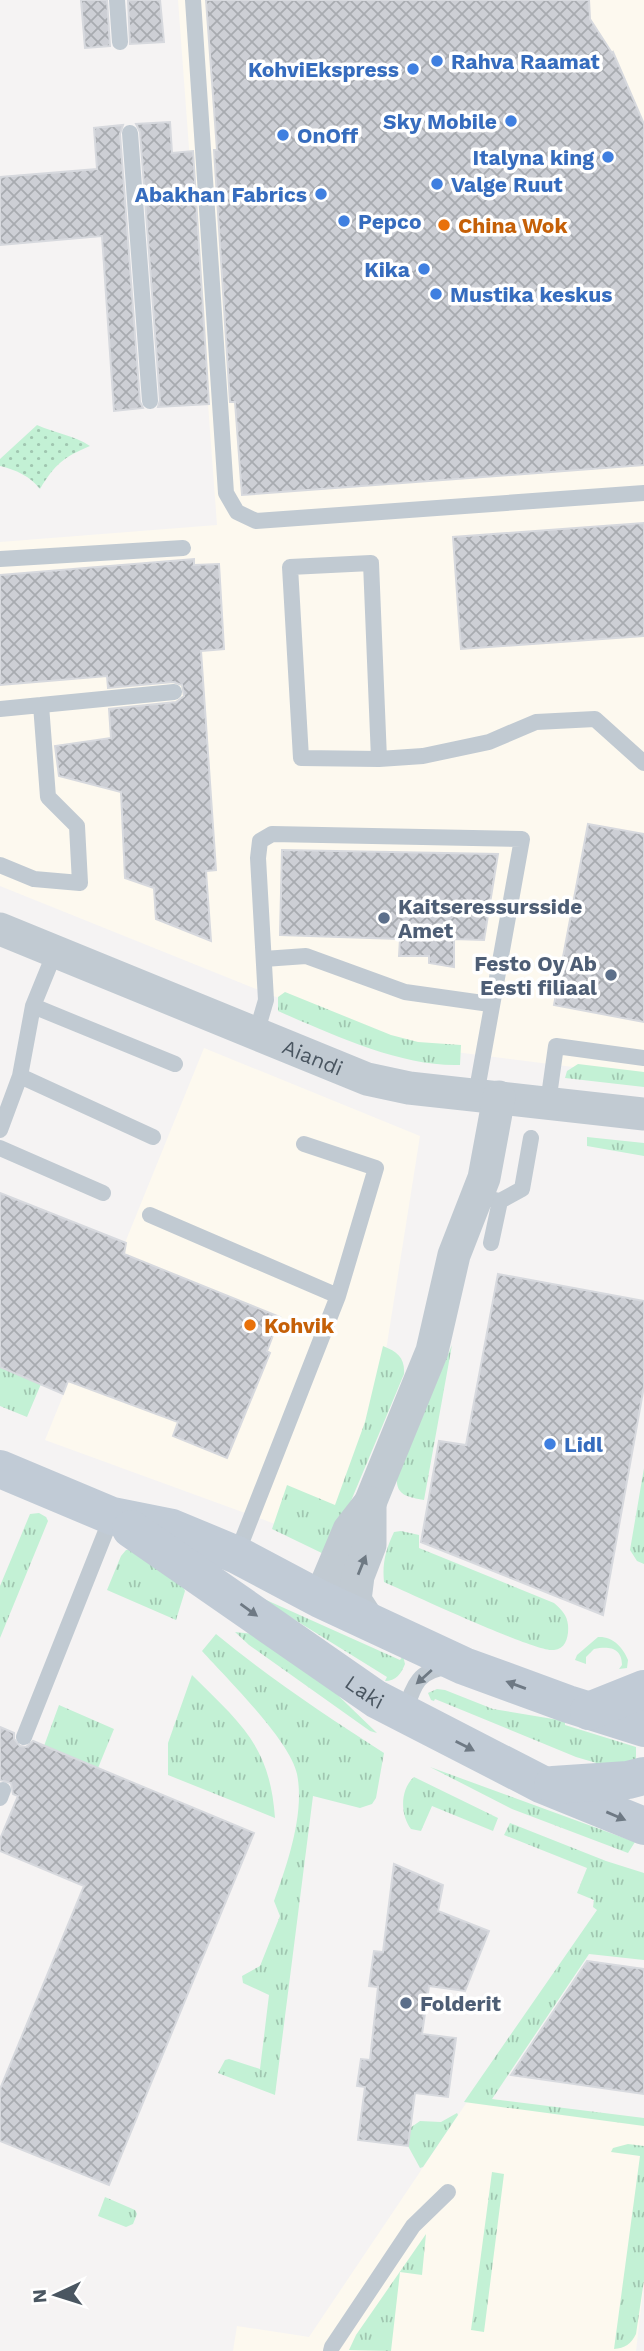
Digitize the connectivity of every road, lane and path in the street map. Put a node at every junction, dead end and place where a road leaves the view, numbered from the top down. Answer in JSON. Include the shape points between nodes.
{"nodes":[{"id":1,"x":117,"y":0,"type":"edge"},
{"id":2,"x":192,"y":0,"type":"edge"},
{"id":3,"x":120,"y":42,"type":"dead end"},
{"id":4,"x":130,"y":133,"type":"dead end"},
{"id":5,"x":149,"y":401,"type":"dead end"},
{"id":6,"x":644,"y":493,"type":"edge"},
{"id":7,"x":183,"y":548,"type":"dead end"},
{"id":8,"x":0,"y":559,"type":"edge"},
{"id":9,"x":174,"y":692,"type":"dead end"},
{"id":10,"x":41,"y":705,"type":"junction"},
{"id":11,"x":0,"y":709,"type":"edge"},
{"id":12,"x":379,"y":759,"type":"junction"},
{"id":13,"x":644,"y":763,"type":"edge"},
{"id":14,"x":0,"y":865,"type":"edge"},
{"id":15,"x":0,"y":929,"type":"edge"},
{"id":16,"x":55,"y":952,"type":"junction"},
{"id":17,"x":264,"y":959,"type":"junction"},
{"id":18,"x":490,"y":1004,"type":"junction"},
{"id":19,"x":33,"y":1006,"type":"junction"},
{"id":20,"x":256,"y":1034,"type":"junction"},
{"id":21,"x":644,"y":1058,"type":"edge"},
{"id":22,"x":175,"y":1064,"type":"dead end"},
{"id":23,"x":20,"y":1076,"type":"junction"},
{"id":24,"x":7,"y":1090,"type":"edge"},
{"id":25,"x":487,"y":1096,"type":"junction"},
{"id":26,"x":548,"y":1103,"type":"junction"},
{"id":27,"x":644,"y":1114,"type":"edge"},
{"id":28,"x":0,"y":1130,"type":"edge"},
{"id":29,"x":153,"y":1137,"type":"dead end"},
{"id":30,"x":531,"y":1138,"type":"dead end"},
{"id":31,"x":304,"y":1144,"type":"dead end"},
{"id":32,"x":0,"y":1148,"type":"edge"},
{"id":33,"x":103,"y":1192,"type":"dead end"},
{"id":34,"x":489,"y":1198,"type":"junction"},
{"id":35,"x":150,"y":1215,"type":"dead end"},
{"id":36,"x":491,"y":1243,"type":"dead end"},
{"id":37,"x":338,"y":1296,"type":"junction"},
{"id":38,"x":0,"y":1469,"type":"edge"},
{"id":39,"x":370,"y":1503,"type":"junction"},
{"id":40,"x":112,"y":1516,"type":"junction"},
{"id":41,"x":227,"y":1571,"type":"junction"},
{"id":42,"x":320,"y":1599,"type":"junction"},
{"id":43,"x":370,"y":1623,"type":"junction"},
{"id":44,"x":464,"y":1666,"type":"junction"},
{"id":45,"x":644,"y":1689,"type":"edge"},
{"id":46,"x":589,"y":1711,"type":"junction"},
{"id":47,"x":404,"y":1715,"type":"junction"},
{"id":48,"x":644,"y":1728,"type":"edge"},
{"id":49,"x":24,"y":1737,"type":"dead end"},
{"id":50,"x":644,"y":1776,"type":"edge"},
{"id":51,"x":543,"y":1785,"type":"junction"},
{"id":52,"x":644,"y":1826,"type":"edge"},
{"id":53,"x":448,"y":2192,"type":"dead end"},
{"id":54,"x":331,"y":2351,"type":"edge"}],
"edges":[{"from":1,"to":3,"type":"lane"},
{"from":2,"to":6,"type":"lane","via":[[226,494],[237,512],[256,521]]},
{"from":4,"to":5,"type":"lane"},
{"from":7,"to":8,"type":"lane"},
{"from":9,"to":10,"type":"lane"},
{"from":10,"to":11,"type":"lane"},
{"from":10,"to":14,"type":"lane","via":[[48,797],[77,826],[80,883],[34,879]]},
{"from":12,"to":12,"type":"lane","via":[[301,758],[290,567],[372,563]]},
{"from":12,"to":13,"type":"lane","via":[[423,756],[489,742],[536,722],[595,719]]},
{"from":15,"to":16,"type":"street","name":"Aiandi"},
{"from":16,"to":19,"type":"lane"},
{"from":16,"to":20,"type":"street","name":"Aiandi"},
{"from":17,"to":18,"type":"lane","via":[[306,956],[405,992]]},
{"from":17,"to":18,"type":"lane","via":[[258,858],[260,841],[272,834],[522,839]]},
{"from":17,"to":20,"type":"lane","via":[[266,1000]]},
{"from":18,"to":25,"type":"lane"},
{"from":19,"to":22,"type":"lane"},
{"from":19,"to":23,"type":"lane"},
{"from":20,"to":25,"type":"street","name":"Aiandi","via":[[367,1079]]},
{"from":21,"to":26,"type":"lane","via":[[556,1046]]},
{"from":23,"to":24,"type":"lane"},
{"from":23,"to":29,"type":"lane"},
{"from":24,"to":28,"type":"lane"},
{"from":25,"to":26,"type":"street","name":"Aiandi"},
{"from":25,"to":34,"type":"street","via":[[484,1178]]},
{"from":26,"to":27,"type":"street","name":"Aiandi"},
{"from":30,"to":34,"type":"lane","via":[[522,1189]]},
{"from":31,"to":37,"type":"lane","via":[[376,1168]]},
{"from":32,"to":33,"type":"lane"},
{"from":34,"to":36,"type":"lane"},
{"from":34,"to":39,"type":"street","via":[[454,1255],[434,1344]]},
{"from":35,"to":37,"type":"lane"},
{"from":37,"to":41,"type":"lane"},
{"from":38,"to":40,"type":"street","name":"Laki"},
{"from":39,"to":42,"type":"street","via":[[349,1530]]},
{"from":43,"to":39,"type":"street","one_way":true,"via":[[355,1600],[370,1545]]},
{"from":40,"to":41,"type":"street","name":"Laki"},
{"from":40,"to":49,"type":"lane"},
{"from":41,"to":42,"type":"street","name":"Laki"},
{"from":41,"to":47,"type":"street","name":"Laki","one_way":true,"via":[[376,1699]]},
{"from":42,"to":43,"type":"street","name":"Laki"},
{"from":43,"to":44,"type":"street","name":"Laki"},
{"from":46,"to":44,"type":"street","name":"Laki","one_way":true},
{"from":44,"to":47,"type":"lane","one_way":true,"via":[[432,1668],[415,1684]]},
{"from":45,"to":46,"type":"street"},
{"from":46,"to":48,"type":"street","name":"Laki"},
{"from":47,"to":51,"type":"street","name":"Laki","one_way":true},
{"from":50,"to":51,"type":"street"},
{"from":51,"to":52,"type":"street","name":"Laki","one_way":true},
{"from":53,"to":54,"type":"lane","via":[[413,2226]]}]}
